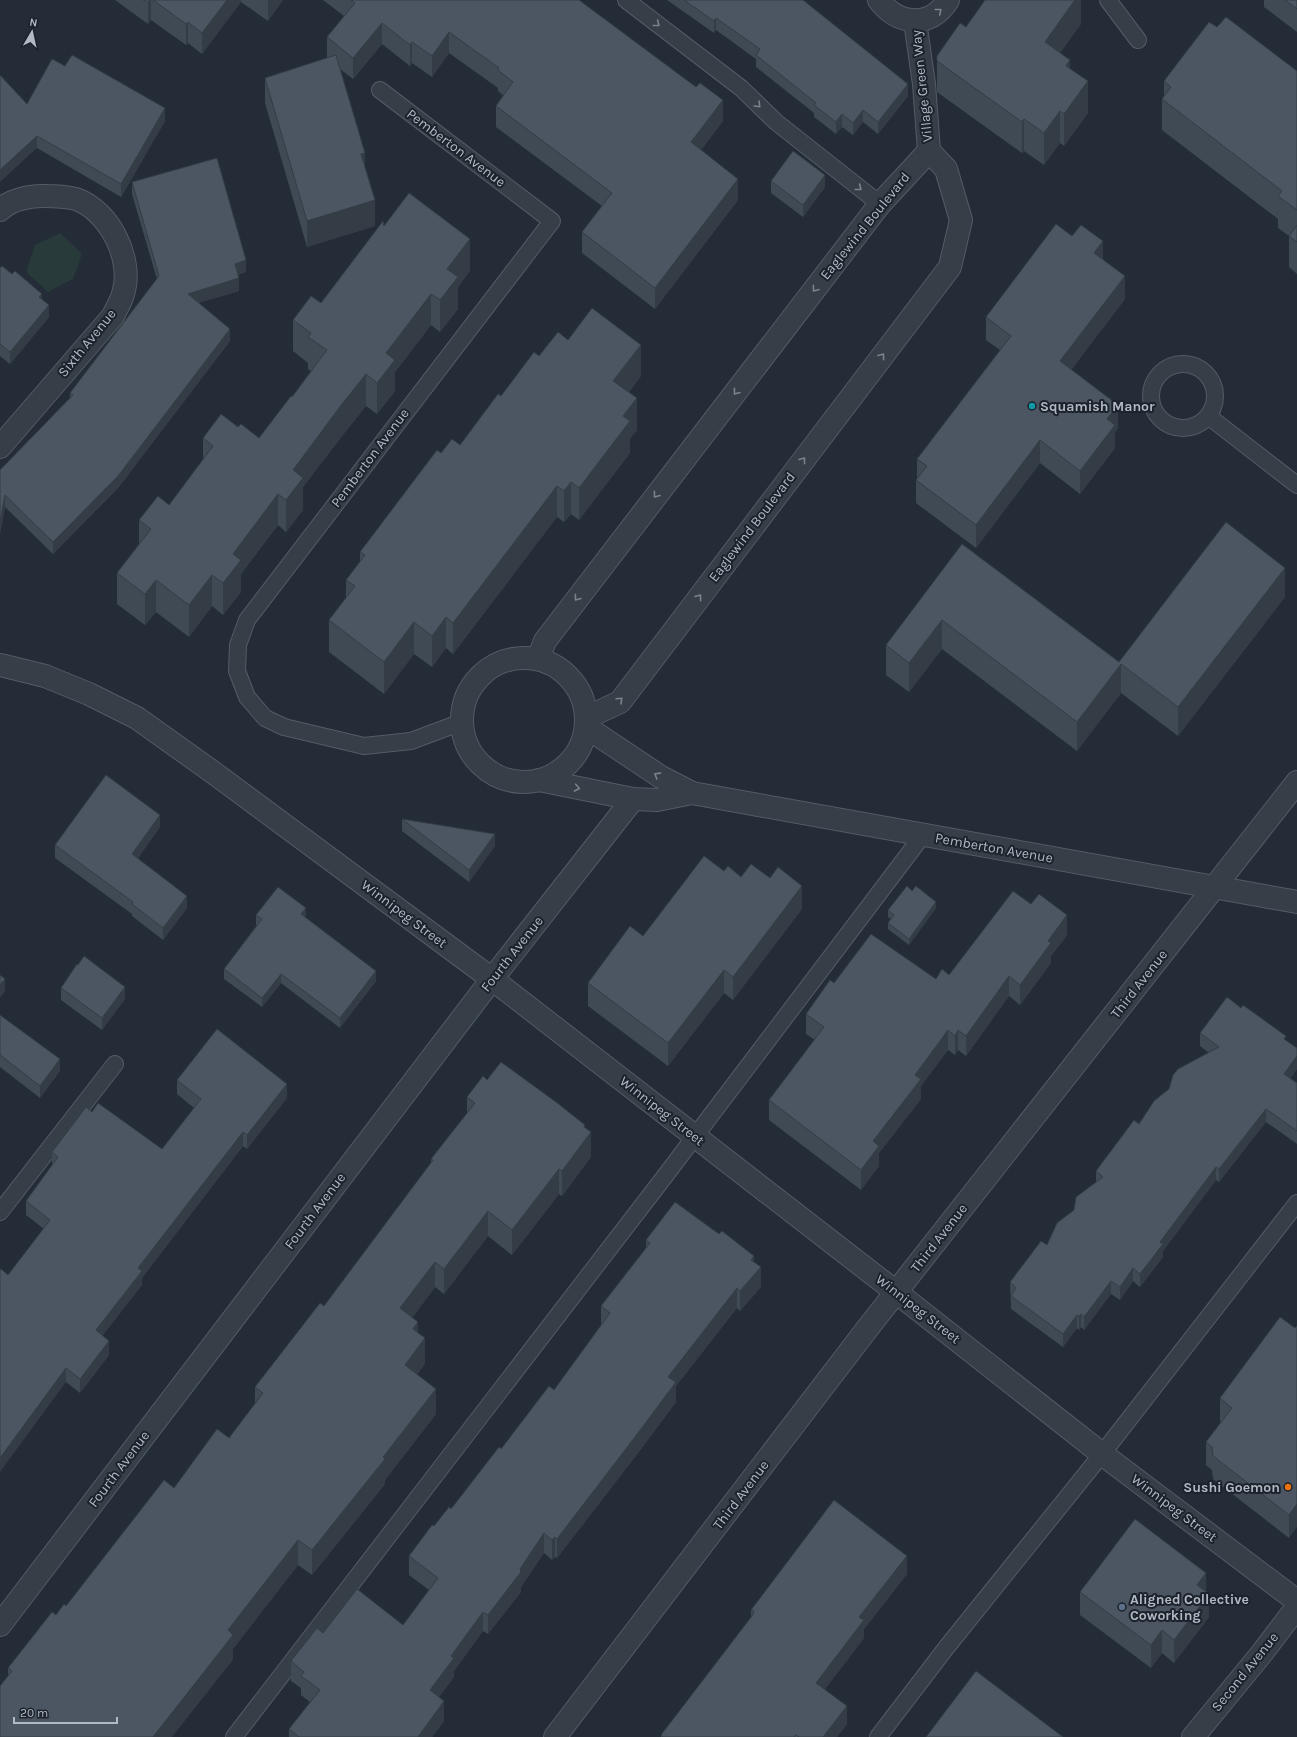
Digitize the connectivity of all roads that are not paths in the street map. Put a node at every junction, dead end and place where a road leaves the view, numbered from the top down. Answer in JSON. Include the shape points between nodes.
{"nodes":[{"id":1,"x":626,"y":0,"type":"edge"},
{"id":2,"x":879,"y":0,"type":"edge"},
{"id":3,"x":948,"y":0,"type":"edge"},
{"id":4,"x":1108,"y":0,"type":"edge"},
{"id":5,"x":915,"y":21,"type":"junction"},
{"id":6,"x":1138,"y":40,"type":"dead end"},
{"id":7,"x":380,"y":90,"type":"dead end"},
{"id":8,"x":929,"y":151,"type":"junction"},
{"id":9,"x":880,"y":204,"type":"junction"},
{"id":10,"x":0,"y":210,"type":"edge"},
{"id":11,"x":1208,"y":416,"type":"junction"},
{"id":12,"x":0,"y":447,"type":"edge"},
{"id":13,"x":1297,"y":485,"type":"edge"},
{"id":14,"x":538,"y":659,"type":"junction"},
{"id":15,"x":0,"y":665,"type":"edge"},
{"id":16,"x":462,"y":722,"type":"junction"},
{"id":17,"x":586,"y":722,"type":"junction"},
{"id":18,"x":539,"y":780,"type":"junction"},
{"id":19,"x":1297,"y":782,"type":"edge"},
{"id":20,"x":692,"y":793,"type":"junction"},
{"id":21,"x":633,"y":799,"type":"junction"},
{"id":22,"x":923,"y":835,"type":"junction"},
{"id":23,"x":1215,"y":888,"type":"junction"},
{"id":24,"x":1297,"y":902,"type":"edge"},
{"id":25,"x":492,"y":979,"type":"junction"},
{"id":26,"x":115,"y":1064,"type":"dead end"},
{"id":27,"x":694,"y":1136,"type":"junction"},
{"id":28,"x":1297,"y":1203,"type":"edge"},
{"id":29,"x":0,"y":1212,"type":"edge"},
{"id":30,"x":896,"y":1292,"type":"junction"},
{"id":31,"x":1102,"y":1454,"type":"junction"},
{"id":32,"x":1297,"y":1601,"type":"edge"},
{"id":33,"x":1297,"y":1606,"type":"edge"},
{"id":34,"x":0,"y":1625,"type":"edge"},
{"id":35,"x":234,"y":1737,"type":"edge"},
{"id":36,"x":555,"y":1737,"type":"edge"},
{"id":37,"x":878,"y":1737,"type":"edge"},
{"id":38,"x":1193,"y":1737,"type":"edge"}],
"edges":[{"from":1,"to":9,"type":"lane","one_way":true,"via":[[741,88],[776,122]]},
{"from":2,"to":5,"type":"street","via":[[886,10],[899,18]]},
{"from":5,"to":3,"type":"street","one_way":true,"via":[[931,17],[944,7]]},
{"from":4,"to":6,"type":"lane"},
{"from":5,"to":8,"type":"street","name":"Village Green Way","via":[[924,84]]},
{"from":7,"to":16,"type":"lane","name":"Pemberton Avenue","via":[[552,221],[247,620],[238,645],[237,671],[247,697],[266,718],[284,727],[364,746],[411,741]]},
{"from":8,"to":9,"type":"street","name":"Eaglewind Boulevard"},
{"from":17,"to":8,"type":"street","name":"Eaglewind Boulevard","one_way":true,"via":[[620,702],[950,267],[961,220],[946,168]]},
{"from":9,"to":14,"type":"street","name":"Eaglewind Boulevard","one_way":true,"via":[[545,641]]},
{"from":10,"to":12,"type":"street","name":"Sixth Avenue","via":[[4,206],[32,196],[56,196],[76,200],[95,210],[116,237],[124,253],[126,272],[123,294],[113,316]]},
{"from":11,"to":11,"type":"lane","via":[[1199,424],[1178,428],[1158,417],[1151,396],[1152,386],[1158,376],[1165,369],[1184,364],[1203,370],[1214,387],[1213,407]]},
{"from":11,"to":13,"type":"lane"},
{"from":14,"to":16,"type":"street","via":[[518,658],[499,663],[483,673],[471,687],[464,704]]},
{"from":14,"to":17,"type":"street","via":[[556,667],[572,680],[582,698]]},
{"from":15,"to":25,"type":"street","name":"Winnipeg Street","via":[[45,676],[137,718]]},
{"from":16,"to":18,"type":"street","via":[[465,740],[473,757],[486,770],[503,779],[520,782]]},
{"from":17,"to":18,"type":"street","via":[[581,745],[571,761],[556,773]]},
{"from":20,"to":17,"type":"street","name":"Pemberton Avenue","one_way":true,"via":[[661,777]]},
{"from":18,"to":21,"type":"street","name":"Pemberton Avenue","one_way":true},
{"from":19,"to":23,"type":"street","name":"Third Avenue"},
{"from":20,"to":21,"type":"street","name":"Pemberton Avenue","via":[[657,800]]},
{"from":20,"to":22,"type":"street","name":"Pemberton Avenue"},
{"from":21,"to":25,"type":"street","name":"Fourth Avenue"},
{"from":22,"to":23,"type":"street","name":"Pemberton Avenue"},
{"from":22,"to":27,"type":"lane"},
{"from":23,"to":24,"type":"street","name":"Pemberton Avenue"},
{"from":23,"to":30,"type":"street","name":"Third Avenue"},
{"from":25,"to":27,"type":"street","name":"Winnipeg Street"},
{"from":25,"to":34,"type":"street","name":"Fourth Avenue"},
{"from":26,"to":29,"type":"lane"},
{"from":27,"to":30,"type":"street","name":"Winnipeg Street"},
{"from":27,"to":35,"type":"lane"},
{"from":28,"to":31,"type":"lane"},
{"from":30,"to":31,"type":"street","name":"Winnipeg Street"},
{"from":30,"to":36,"type":"street","name":"Third Avenue"},
{"from":31,"to":32,"type":"street","name":"Winnipeg Street"},
{"from":31,"to":37,"type":"lane"},
{"from":33,"to":38,"type":"street","name":"Second Avenue"}]}
